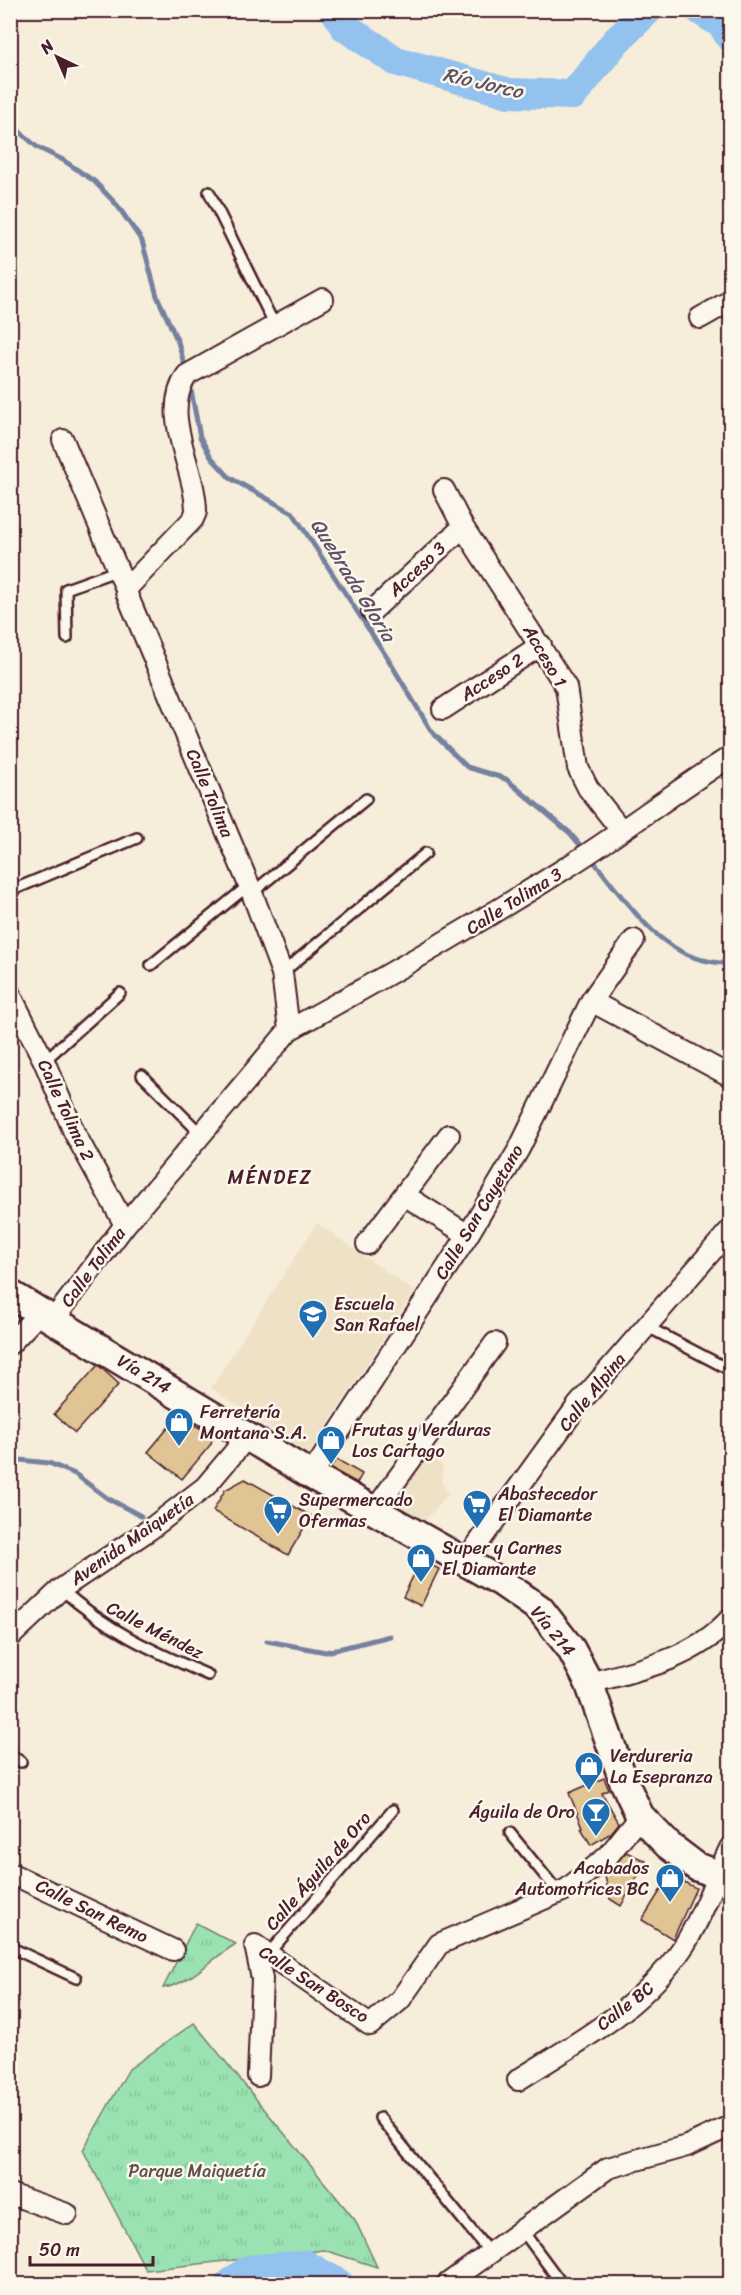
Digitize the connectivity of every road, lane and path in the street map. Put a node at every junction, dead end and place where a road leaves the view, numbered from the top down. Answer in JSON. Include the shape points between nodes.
{"nodes":[{"id":1,"x":209,"y":192,"type":"dead end"},
{"id":2,"x":323,"y":299,"type":"dead end"},
{"id":3,"x":730,"y":301,"type":"edge"},
{"id":4,"x":700,"y":318,"type":"dead end"},
{"id":5,"x":275,"y":326,"type":"junction"},
{"id":6,"x":63,"y":440,"type":"dead end"},
{"id":7,"x":444,"y":490,"type":"dead end"},
{"id":8,"x":463,"y":527,"type":"junction"},
{"id":9,"x":116,"y":571,"type":"junction"},
{"id":10,"x":126,"y":589,"type":"junction"},
{"id":11,"x":372,"y":611,"type":"dead end"},
{"id":12,"x":67,"y":638,"type":"dead end"},
{"id":13,"x":541,"y":645,"type":"junction"},
{"id":14,"x":443,"y":710,"type":"dead end"},
{"id":15,"x":730,"y":757,"type":"edge"},
{"id":16,"x":366,"y":799,"type":"dead end"},
{"id":17,"x":621,"y":830,"type":"junction"},
{"id":18,"x":137,"y":838,"type":"dead end"},
{"id":19,"x":426,"y":853,"type":"dead end"},
{"id":20,"x":250,"y":889,"type":"junction"},
{"id":21,"x":10,"y":891,"type":"edge"},
{"id":22,"x":634,"y":940,"type":"dead end"},
{"id":23,"x":151,"y":965,"type":"dead end"},
{"id":24,"x":282,"y":973,"type":"junction"},
{"id":25,"x":120,"y":993,"type":"dead end"},
{"id":26,"x":10,"y":994,"type":"edge"},
{"id":27,"x":591,"y":1001,"type":"junction"},
{"id":28,"x":289,"y":1030,"type":"junction"},
{"id":29,"x":44,"y":1061,"type":"junction"},
{"id":30,"x":142,"y":1074,"type":"dead end"},
{"id":31,"x":730,"y":1076,"type":"edge"},
{"id":32,"x":201,"y":1134,"type":"junction"},
{"id":33,"x":449,"y":1135,"type":"dead end"},
{"id":34,"x":404,"y":1195,"type":"junction"},
{"id":35,"x":125,"y":1225,"type":"junction"},
{"id":36,"x":730,"y":1230,"type":"edge"},
{"id":37,"x":468,"y":1235,"type":"junction"},
{"id":38,"x":367,"y":1244,"type":"dead end"},
{"id":39,"x":10,"y":1294,"type":"edge"},
{"id":40,"x":47,"y":1315,"type":"junction"},
{"id":41,"x":646,"y":1326,"type":"junction"},
{"id":42,"x":495,"y":1343,"type":"dead end"},
{"id":43,"x":10,"y":1344,"type":"edge"},
{"id":44,"x":730,"y":1370,"type":"edge"},
{"id":45,"x":248,"y":1436,"type":"junction"},
{"id":46,"x":311,"y":1475,"type":"junction"},
{"id":47,"x":374,"y":1511,"type":"junction"},
{"id":48,"x":464,"y":1563,"type":"junction"},
{"id":49,"x":62,"y":1589,"type":"junction"},
{"id":50,"x":730,"y":1619,"type":"edge"},
{"id":51,"x":10,"y":1637,"type":"edge"},
{"id":52,"x":208,"y":1675,"type":"dead end"},
{"id":53,"x":589,"y":1683,"type":"junction"},
{"id":54,"x":10,"y":1754,"type":"edge"},
{"id":55,"x":21,"y":1762,"type":"dead end"},
{"id":56,"x":393,"y":1810,"type":"dead end"},
{"id":57,"x":640,"y":1816,"type":"junction"},
{"id":58,"x":510,"y":1833,"type":"dead end"},
{"id":59,"x":730,"y":1848,"type":"edge"},
{"id":60,"x":10,"y":1872,"type":"edge"},
{"id":61,"x":724,"y":1875,"type":"edge"},
{"id":62,"x":559,"y":1893,"type":"junction"},
{"id":63,"x":10,"y":1947,"type":"edge"},
{"id":64,"x":173,"y":1950,"type":"dead end"},
{"id":65,"x":268,"y":1954,"type":"junction"},
{"id":66,"x":76,"y":1978,"type":"dead end"},
{"id":67,"x":258,"y":2076,"type":"dead end"},
{"id":68,"x":518,"y":2080,"type":"dead end"},
{"id":69,"x":380,"y":2118,"type":"dead end"},
{"id":70,"x":730,"y":2126,"type":"edge"},
{"id":71,"x":10,"y":2194,"type":"edge"},
{"id":72,"x":67,"y":2214,"type":"dead end"},
{"id":73,"x":522,"y":2230,"type":"junction"},
{"id":74,"x":489,"y":2252,"type":"junction"},
{"id":75,"x":447,"y":2284,"type":"edge"},
{"id":76,"x":562,"y":2284,"type":"edge"}],
"edges":[{"from":1,"to":5,"type":"lane"},
{"from":2,"to":5,"type":"street"},
{"from":3,"to":4,"type":"street"},
{"from":5,"to":10,"type":"street","via":[[187,375],[180,385],[175,405],[196,512]]},
{"from":6,"to":9,"type":"street","name":"Calle Tolima"},
{"from":7,"to":8,"type":"street","name":"Acceso 1"},
{"from":8,"to":11,"type":"street","name":"Acceso 3"},
{"from":8,"to":13,"type":"street","name":"Acceso 1"},
{"from":9,"to":10,"type":"street","name":"Calle Tolima"},
{"from":9,"to":12,"type":"lane","via":[[66,589]]},
{"from":10,"to":20,"type":"street","name":"Calle Tolima"},
{"from":13,"to":14,"type":"street","name":"Acceso 2"},
{"from":13,"to":17,"type":"street","name":"Acceso 1","via":[[566,687],[578,768],[588,788]]},
{"from":15,"to":17,"type":"street","name":"Calle Tolima 3"},
{"from":16,"to":20,"type":"lane"},
{"from":17,"to":28,"type":"street","name":"Calle Tolima 3","via":[[567,868],[402,969]]},
{"from":18,"to":21,"type":"lane"},
{"from":19,"to":24,"type":"lane"},
{"from":20,"to":23,"type":"lane"},
{"from":20,"to":24,"type":"street","name":"Calle Tolima"},
{"from":22,"to":27,"type":"street","name":"Calle San Cayetano"},
{"from":24,"to":28,"type":"street","name":"Calle Tolima"},
{"from":25,"to":29,"type":"lane"},
{"from":26,"to":29,"type":"street","name":"Calle Tolima 2"},
{"from":27,"to":31,"type":"street"},
{"from":27,"to":37,"type":"street","name":"Calle San Cayetano","via":[[519,1149]]},
{"from":28,"to":32,"type":"street","name":"Calle Tolima"},
{"from":29,"to":35,"type":"street","name":"Calle Tolima 2","via":[[74,1132]]},
{"from":30,"to":32,"type":"lane"},
{"from":32,"to":35,"type":"street","name":"Calle Tolima"},
{"from":33,"to":34,"type":"street"},
{"from":34,"to":37,"type":"street"},
{"from":34,"to":38,"type":"street"},
{"from":35,"to":40,"type":"street","name":"Calle Tolima"},
{"from":36,"to":41,"type":"street","name":"Calle Alpina"},
{"from":37,"to":46,"type":"street","name":"Calle San Cayetano"},
{"from":39,"to":40,"type":"main road","name":"Vía 214"},
{"from":40,"to":43,"type":"street","name":"Calle Tolima"},
{"from":40,"to":45,"type":"main road","name":"Vía 214"},
{"from":41,"to":44,"type":"lane"},
{"from":41,"to":48,"type":"street","name":"Calle Alpina","via":[[578,1405]]},
{"from":42,"to":47,"type":"street"},
{"from":45,"to":46,"type":"main road","name":"Vía 214"},
{"from":45,"to":49,"type":"street","name":"Avenida Maiquetía","via":[[205,1487]]},
{"from":46,"to":47,"type":"main road","name":"Vía 214"},
{"from":47,"to":48,"type":"main road","name":"Vía 214"},
{"from":48,"to":53,"type":"main road","name":"Vía 214","via":[[540,1609],[571,1649]]},
{"from":49,"to":51,"type":"street","name":"Avenida Maiquetía"},
{"from":49,"to":52,"type":"lane","name":"Calle Méndez","via":[[96,1619]]},
{"from":50,"to":53,"type":"street","via":[[714,1637],[658,1666]]},
{"from":53,"to":57,"type":"main road","name":"Vía 214"},
{"from":54,"to":55,"type":"lane"},
{"from":56,"to":65,"type":"lane","name":"Calle Águila de Oro"},
{"from":57,"to":61,"type":"main road","name":"Vía 214","via":[[697,1867]]},
{"from":57,"to":62,"type":"street","name":"Calle San Bosco","via":[[608,1857]]},
{"from":58,"to":62,"type":"lane"},
{"from":59,"to":61,"type":"street","name":"Calle BC"},
{"from":60,"to":64,"type":"street","name":"Calle San Remo"},
{"from":61,"to":68,"type":"street","name":"Calle BC","via":[[686,1942],[654,1985],[625,2011]]},
{"from":62,"to":65,"type":"street","name":"Calle San Bosco","via":[[439,1944],[400,2000],[370,2025]]},
{"from":63,"to":66,"type":"lane"},
{"from":65,"to":67,"type":"street","name":"Calle San Bosco","via":[[255,1946],[261,1979]]},
{"from":69,"to":74,"type":"lane"},
{"from":70,"to":73,"type":"street","via":[[687,2146],[608,2168]]},
{"from":71,"to":72,"type":"street"},
{"from":73,"to":74,"type":"street"},
{"from":73,"to":76,"type":"lane"},
{"from":74,"to":75,"type":"street"}]}
